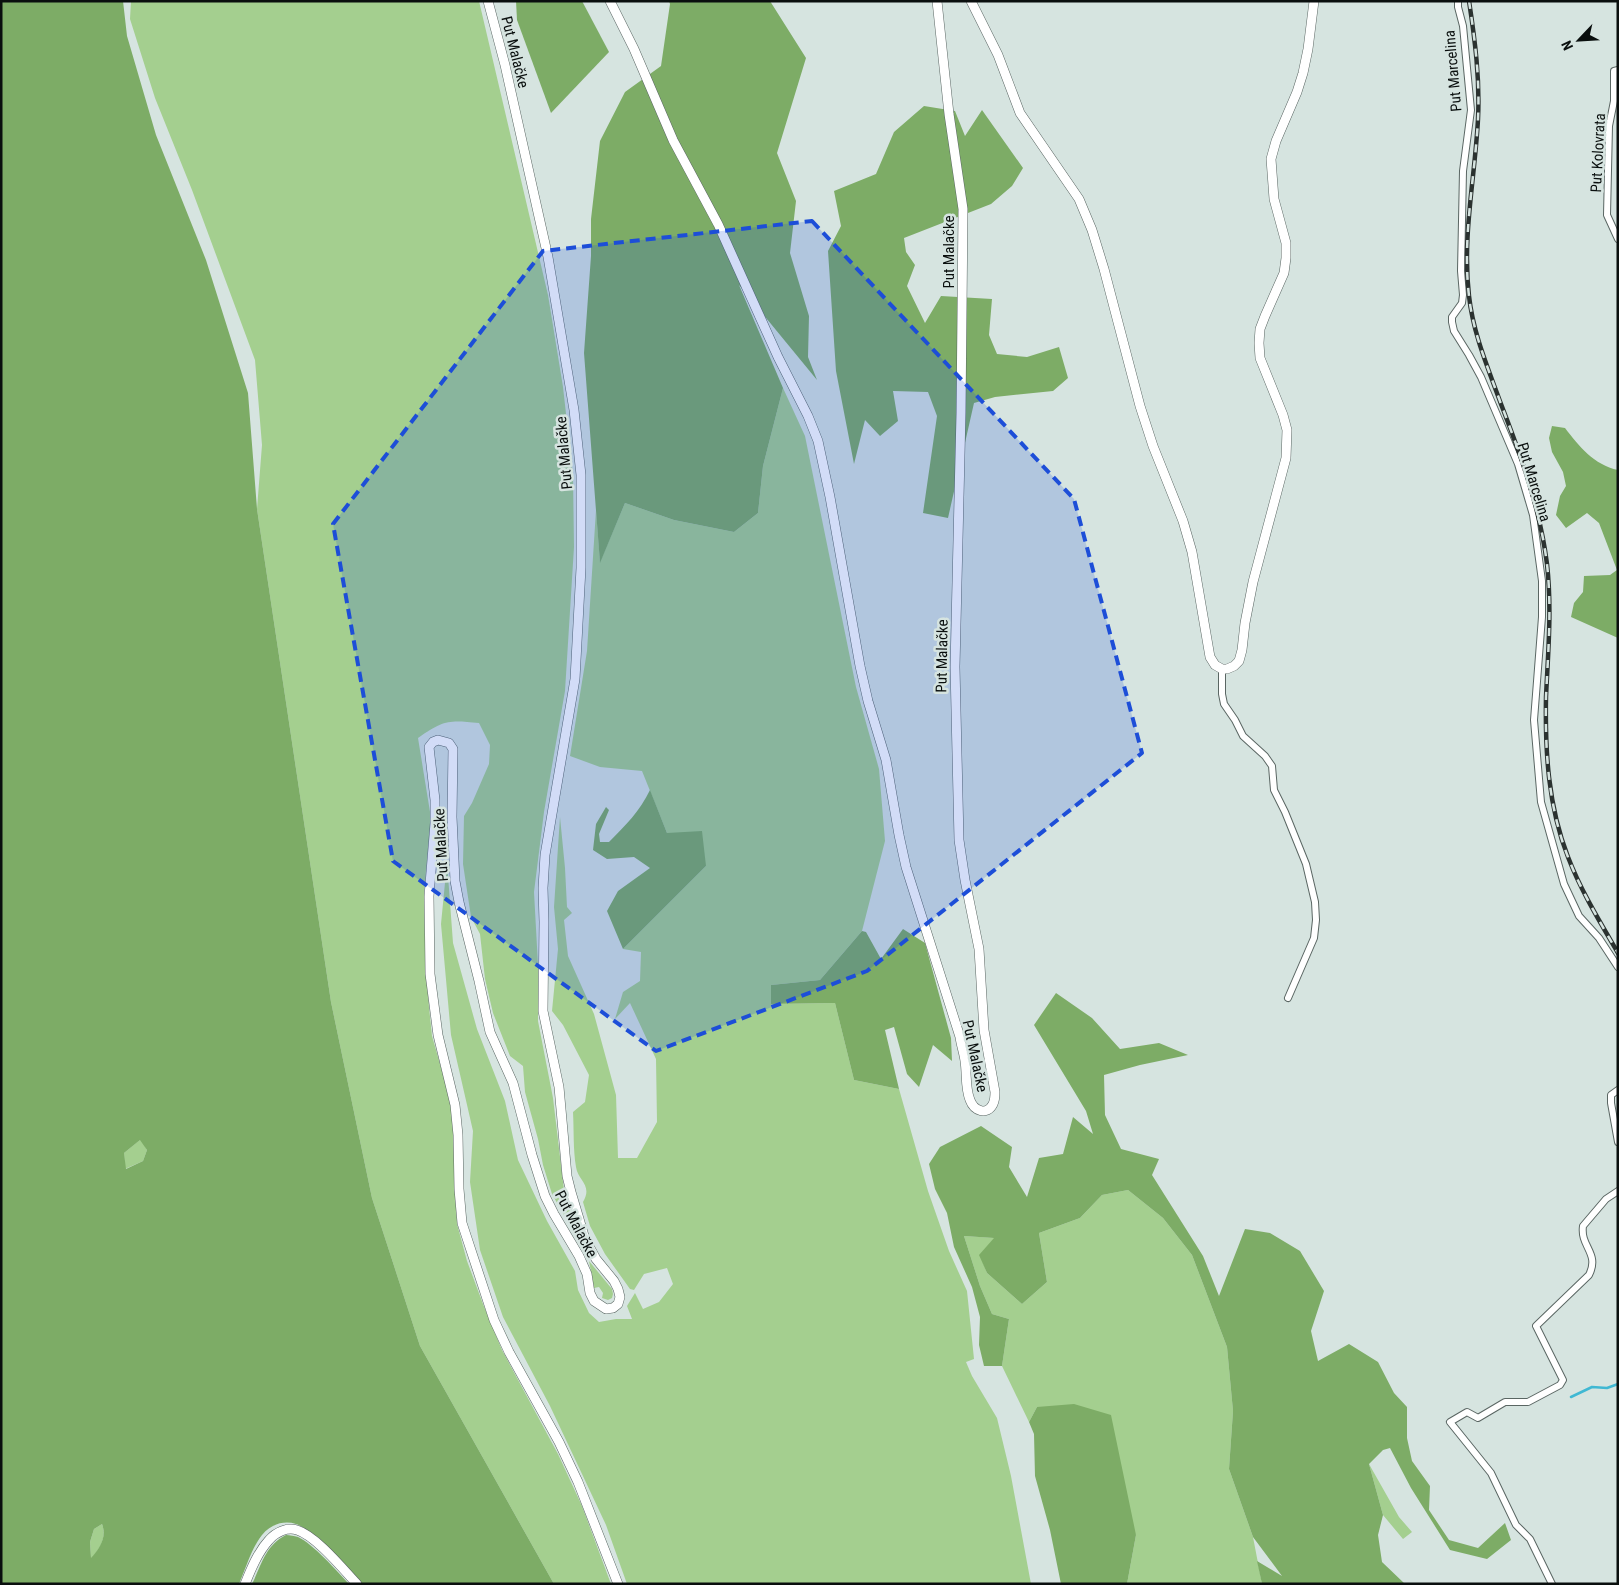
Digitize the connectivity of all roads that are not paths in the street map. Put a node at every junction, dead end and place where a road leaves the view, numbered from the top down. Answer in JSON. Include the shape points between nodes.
{"nodes":[{"id":1,"x":488,"y":1,"type":"edge"},
{"id":2,"x":610,"y":1,"type":"edge"},
{"id":3,"x":937,"y":1,"type":"edge"},
{"id":4,"x":971,"y":1,"type":"edge"},
{"id":5,"x":1314,"y":1,"type":"edge"},
{"id":6,"x":1458,"y":1,"type":"edge"},
{"id":7,"x":1618,"y":70,"type":"edge"},
{"id":8,"x":1618,"y":239,"type":"edge"},
{"id":9,"x":1222,"y":668,"type":"junction"},
{"id":10,"x":1618,"y":967,"type":"edge"},
{"id":11,"x":1288,"y":998,"type":"dead end"},
{"id":12,"x":1618,"y":1090,"type":"edge"},
{"id":13,"x":1618,"y":1142,"type":"edge"},
{"id":14,"x":1618,"y":1191,"type":"edge"},
{"id":15,"x":245,"y":1584,"type":"edge"},
{"id":16,"x":357,"y":1584,"type":"edge"},
{"id":17,"x":618,"y":1584,"type":"edge"},
{"id":18,"x":1552,"y":1584,"type":"edge"}],
"edges":[{"from":1,"to":17,"type":"main road","name":"Put Malačke","via":[[548,257],[580,466],[581,568],[575,679],[545,855],[544,1011],[558,1087],[567,1176],[585,1239],[618,1288],[620,1297],[613,1308],[606,1309],[594,1301],[579,1256],[545,1196],[514,1083],[490,1032],[455,881],[453,748],[450,743],[438,740],[429,747],[435,800],[429,896],[430,974],[438,1035],[455,1105],[462,1223],[494,1320],[578,1482]]},
{"from":2,"to":3,"type":"main road","name":"Put Malačke","via":[[673,140],[718,224],[818,442],[860,666],[886,760],[906,868],[960,1037],[970,1100],[974,1107],[985,1111],[994,1103],[995,1092],[984,1030],[979,949],[959,840],[958,808],[955,667],[963,209]]},
{"from":4,"to":9,"type":"main road","via":[[998,55],[1020,113],[1079,199],[1092,230],[1145,422],[1192,552],[1210,657],[1215,665]]},
{"from":5,"to":9,"type":"main road","via":[[1303,73],[1271,159],[1274,199],[1286,243],[1286,258],[1284,273],[1262,322],[1259,343],[1260,358],[1284,415],[1286,458],[1253,582],[1239,661],[1228,669]]},
{"from":6,"to":10,"type":"street","name":"Put Marcelina","via":[[1470,110],[1463,171],[1463,296],[1452,322],[1481,377],[1518,464],[1533,515],[1542,581],[1534,720],[1541,802],[1564,884],[1579,916],[1599,938]]},
{"from":7,"to":8,"type":"street","name":"Put Kolovrata","via":[[1614,71],[1614,100],[1609,126],[1607,215]]},
{"from":9,"to":11,"type":"street","via":[[1224,704],[1243,736],[1272,766],[1274,790],[1306,864],[1315,902],[1314,938]]},
{"from":12,"to":13,"type":"street","via":[[1611,1095]]},
{"from":14,"to":18,"type":"street","via":[[1606,1199],[1583,1226],[1594,1266],[1589,1275],[1536,1326],[1563,1380],[1560,1385],[1528,1402],[1505,1402],[1478,1418],[1467,1412],[1450,1422],[1491,1472],[1516,1525],[1530,1539]]},
{"from":15,"to":16,"type":"main road","via":[[269,1540],[290,1529],[312,1539]]}]}
